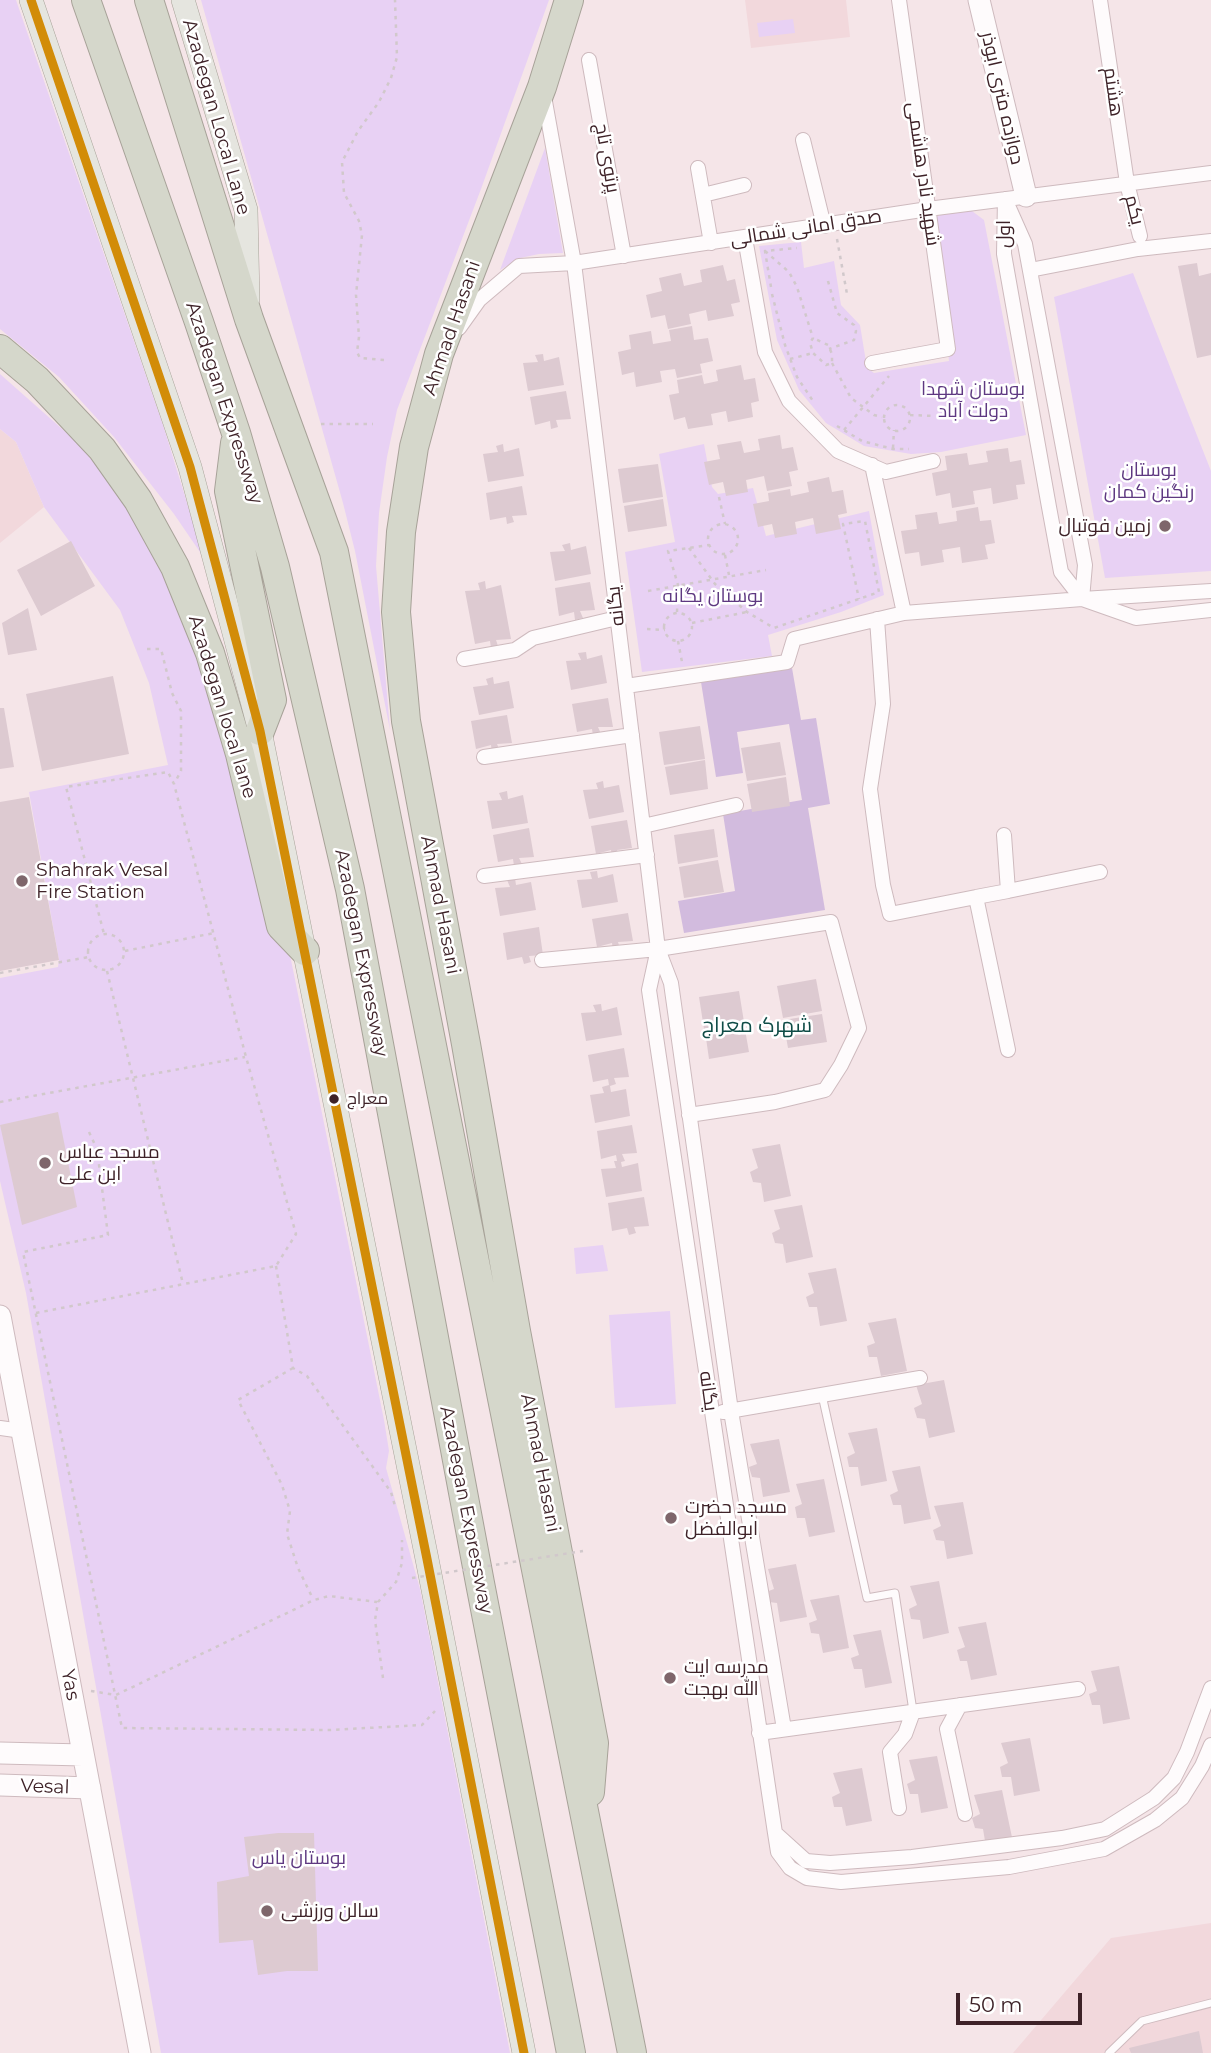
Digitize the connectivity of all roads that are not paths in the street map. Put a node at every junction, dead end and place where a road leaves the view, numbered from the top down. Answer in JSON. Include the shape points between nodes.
{"nodes":[{"id":1,"x":32,"y":0,"type":"edge"},
{"id":2,"x":86,"y":0,"type":"edge"},
{"id":3,"x":149,"y":0,"type":"edge"},
{"id":4,"x":183,"y":0,"type":"edge"},
{"id":5,"x":569,"y":0,"type":"edge"},
{"id":6,"x":899,"y":0,"type":"edge"},
{"id":7,"x":979,"y":0,"type":"edge"},
{"id":8,"x":1100,"y":0,"type":"edge"},
{"id":9,"x":589,"y":60,"type":"dead end"},
{"id":10,"x":542,"y":87,"type":"junction"},
{"id":11,"x":803,"y":140,"type":"dead end"},
{"id":12,"x":698,"y":168,"type":"dead end"},
{"id":13,"x":1211,"y":173,"type":"edge"},
{"id":14,"x":1127,"y":183,"type":"junction"},
{"id":15,"x":744,"y":184,"type":"dead end"},
{"id":16,"x":703,"y":195,"type":"junction"},
{"id":17,"x":1015,"y":198,"type":"junction"},
{"id":18,"x":928,"y":209,"type":"junction"},
{"id":19,"x":830,"y":225,"type":"junction"},
{"id":20,"x":1140,"y":236,"type":"dead end"},
{"id":21,"x":745,"y":238,"type":"junction"},
{"id":22,"x":1211,"y":241,"type":"edge"},
{"id":23,"x":711,"y":243,"type":"junction"},
{"id":24,"x":624,"y":256,"type":"junction"},
{"id":25,"x":574,"y":263,"type":"junction"},
{"id":26,"x":1030,"y":270,"type":"junction"},
{"id":27,"x":249,"y":318,"type":"junction"},
{"id":28,"x":0,"y":349,"type":"edge"},
{"id":29,"x":439,"y":354,"type":"junction"},
{"id":30,"x":872,"y":363,"type":"dead end"},
{"id":31,"x":236,"y":433,"type":"junction"},
{"id":32,"x":933,"y":461,"type":"dead end"},
{"id":33,"x":872,"y":465,"type":"junction"},
{"id":34,"x":1211,"y":591,"type":"edge"},
{"id":35,"x":1082,"y":599,"type":"junction"},
{"id":36,"x":1211,"y":610,"type":"edge"},
{"id":37,"x":904,"y":613,"type":"junction"},
{"id":38,"x":617,"y":618,"type":"junction"},
{"id":39,"x":877,"y":619,"type":"junction"},
{"id":40,"x":464,"y":659,"type":"dead end"},
{"id":41,"x":626,"y":686,"type":"junction"},
{"id":42,"x":260,"y":731,"type":"junction"},
{"id":43,"x":632,"y":735,"type":"junction"},
{"id":44,"x":484,"y":757,"type":"dead end"},
{"id":45,"x":736,"y":805,"type":"dead end"},
{"id":46,"x":643,"y":826,"type":"junction"},
{"id":47,"x":1004,"y":835,"type":"dead end"},
{"id":48,"x":647,"y":855,"type":"junction"},
{"id":49,"x":1100,"y":872,"type":"dead end"},
{"id":50,"x":484,"y":876,"type":"dead end"},
{"id":51,"x":1008,"y":891,"type":"junction"},
{"id":52,"x":976,"y":897,"type":"junction"},
{"id":53,"x":658,"y":949,"type":"junction"},
{"id":54,"x":305,"y":951,"type":"junction"},
{"id":55,"x":542,"y":960,"type":"dead end"},
{"id":56,"x":1008,"y":1051,"type":"dead end"},
{"id":57,"x":689,"y":1115,"type":"junction"},
{"id":58,"x":0,"y":1316,"type":"edge"},
{"id":59,"x":920,"y":1378,"type":"dead end"},
{"id":60,"x":822,"y":1395,"type":"junction"},
{"id":61,"x":731,"y":1411,"type":"junction"},
{"id":62,"x":712,"y":1414,"type":"junction"},
{"id":63,"x":0,"y":1428,"type":"edge"},
{"id":64,"x":22,"y":1431,"type":"junction"},
{"id":65,"x":1211,"y":1688,"type":"edge"},
{"id":66,"x":1078,"y":1689,"type":"dead end"},
{"id":67,"x":960,"y":1705,"type":"junction"},
{"id":68,"x":913,"y":1712,"type":"junction"},
{"id":69,"x":784,"y":1730,"type":"junction"},
{"id":70,"x":760,"y":1733,"type":"junction"},
{"id":71,"x":1211,"y":1745,"type":"edge"},
{"id":72,"x":0,"y":1753,"type":"edge"},
{"id":73,"x":83,"y":1755,"type":"junction"},
{"id":74,"x":0,"y":1785,"type":"edge"},
{"id":75,"x":90,"y":1788,"type":"junction"},
{"id":76,"x":899,"y":1808,"type":"dead end"},
{"id":77,"x":965,"y":1814,"type":"dead end"},
{"id":78,"x":587,"y":1826,"type":"junction"},
{"id":79,"x":775,"y":1833,"type":"junction"},
{"id":80,"x":1211,"y":2003,"type":"edge"},
{"id":81,"x":140,"y":2053,"type":"edge"},
{"id":82,"x":524,"y":2053,"type":"edge"},
{"id":83,"x":571,"y":2053,"type":"edge"},
{"id":84,"x":632,"y":2053,"type":"edge"},
{"id":85,"x":1109,"y":2053,"type":"edge"}],
"edges":[{"from":1,"to":42,"type":"main road","name":"Azadegan local lane","via":[[190,467]]},
{"from":2,"to":31,"type":"highway","name":"Azadegan Expressway"},
{"from":3,"to":27,"type":"highway"},
{"from":4,"to":27,"type":"main road","name":"Azadegan Local Lane","via":[[246,210]]},
{"from":5,"to":10,"type":"highway","name":"Ahmad Hasani"},
{"from":6,"to":18,"type":"street","name":"شهید نادر هاشمی"},
{"from":7,"to":17,"type":"street","name":"دوازده متری ابوذر"},
{"from":8,"to":14,"type":"street","name":"هشتم"},
{"from":9,"to":24,"type":"street","name":"پرتوی تاج"},
{"from":10,"to":25,"type":"street","name":"یگانه"},
{"from":10,"to":29,"type":"highway","name":"Ahmad Hasani"},
{"from":11,"to":19,"type":"street"},
{"from":12,"to":16,"type":"street"},
{"from":13,"to":14,"type":"street","name":"صدق امانی شمالی"},
{"from":14,"to":17,"type":"street","name":"صدق امانی شمالی"},
{"from":14,"to":20,"type":"street","name":"یکم"},
{"from":15,"to":16,"type":"street"},
{"from":16,"to":23,"type":"street"},
{"from":17,"to":18,"type":"street","name":"صدق امانی شمالی"},
{"from":17,"to":26,"type":"street","name":"اول"},
{"from":17,"to":35,"type":"street","name":"اول","via":[[1004,254],[1061,572]]},
{"from":18,"to":19,"type":"street","name":"صدق امانی شمالی"},
{"from":18,"to":30,"type":"street","name":"شهید نادر هاشمی","via":[[948,349]]},
{"from":19,"to":21,"type":"street","name":"صدق امانی شمالی"},
{"from":21,"to":23,"type":"street","name":"صدق امانی شمالی"},
{"from":21,"to":33,"type":"street","via":[[765,352],[789,401],[838,451]]},
{"from":22,"to":26,"type":"street","via":[[1138,249]]},
{"from":23,"to":24,"type":"street","name":"صدق امانی شمالی"},
{"from":24,"to":25,"type":"street","name":"صدق امانی شمالی"},
{"from":25,"to":29,"type":"street","name":"صدق امانی شمالی","via":[[519,266],[480,300]]},
{"from":25,"to":38,"type":"street","name":"یگانه"},
{"from":26,"to":35,"type":"street","name":"اول","via":[[1085,565]]},
{"from":27,"to":78,"type":"highway","via":[[334,552]]},
{"from":28,"to":54,"type":"highway","name":"Azadegan local lane","via":[[37,380],[102,449],[138,500],[175,567],[210,653],[240,754],[281,926]]},
{"from":29,"to":78,"type":"highway","name":"Ahmad Hasani","via":[[414,447],[401,533],[396,612],[404,708],[594,1743]]},
{"from":31,"to":42,"type":"highway","via":[[229,491],[272,700]]},
{"from":31,"to":83,"type":"highway","name":"Azadegan Expressway","via":[[275,567],[350,889]]},
{"from":32,"to":33,"type":"street","via":[[886,472]]},
{"from":33,"to":37,"type":"street"},
{"from":34,"to":35,"type":"street"},
{"from":35,"to":36,"type":"street","via":[[1136,618]]},
{"from":35,"to":37,"type":"street"},
{"from":37,"to":39,"type":"street"},
{"from":38,"to":40,"type":"street","via":[[533,638],[515,650]]},
{"from":38,"to":41,"type":"street","name":"یگانه"},
{"from":39,"to":41,"type":"street","via":[[794,639],[787,662]]},
{"from":39,"to":52,"type":"street","via":[[883,705],[870,789],[890,914]]},
{"from":41,"to":43,"type":"street","name":"یگانه"},
{"from":42,"to":54,"type":"main road","name":"Azadegan local lane"},
{"from":43,"to":44,"type":"street"},
{"from":43,"to":46,"type":"street","name":"یگانه"},
{"from":45,"to":46,"type":"street"},
{"from":46,"to":48,"type":"street","name":"یگانه"},
{"from":47,"to":51,"type":"street"},
{"from":48,"to":50,"type":"street"},
{"from":48,"to":53,"type":"street","name":"یگانه"},
{"from":49,"to":51,"type":"street"},
{"from":51,"to":52,"type":"street"},
{"from":52,"to":56,"type":"street"},
{"from":53,"to":55,"type":"street"},
{"from":53,"to":57,"type":"street","name":"یگانه","via":[[671,983]]},
{"from":53,"to":57,"type":"street","via":[[831,922],[859,1028],[825,1090]]},
{"from":53,"to":62,"type":"street","name":"یگانه","via":[[649,990]]},
{"from":54,"to":82,"type":"main road","name":"Azadegan local lane"},
{"from":57,"to":61,"type":"street","name":"یگانه"},
{"from":58,"to":64,"type":"street","name":"Yas"},
{"from":59,"to":60,"type":"street"},
{"from":60,"to":61,"type":"street"},
{"from":60,"to":68,"type":"lane","via":[[867,1598],[895,1593]]},
{"from":61,"to":62,"type":"street"},
{"from":61,"to":69,"type":"street","name":"یگانه"},
{"from":62,"to":70,"type":"street","name":"یگانه"},
{"from":63,"to":64,"type":"street"},
{"from":64,"to":73,"type":"street","name":"Yas"},
{"from":65,"to":79,"type":"street","via":[[1174,1779],[1154,1798],[1105,1829],[1062,1838],[830,1863],[806,1861]]},
{"from":66,"to":67,"type":"street"},
{"from":67,"to":68,"type":"street"},
{"from":67,"to":77,"type":"street","via":[[947,1729]]},
{"from":68,"to":69,"type":"street"},
{"from":68,"to":76,"type":"street","via":[[905,1734],[890,1752]]},
{"from":69,"to":70,"type":"street"},
{"from":70,"to":79,"type":"street","name":"یگانه"},
{"from":71,"to":79,"type":"street","name":"یگانه","via":[[1182,1798],[1156,1820],[1104,1849],[1009,1867],[841,1882],[807,1878],[790,1868],[778,1852]]},
{"from":72,"to":73,"type":"street","name":"Vesal"},
{"from":73,"to":75,"type":"street","name":"Yas"},
{"from":74,"to":75,"type":"street","name":"Vesal"},
{"from":75,"to":81,"type":"street","name":"Yas"},
{"from":78,"to":84,"type":"highway"},
{"from":80,"to":85,"type":"lane","via":[[1142,2021]]}]}
